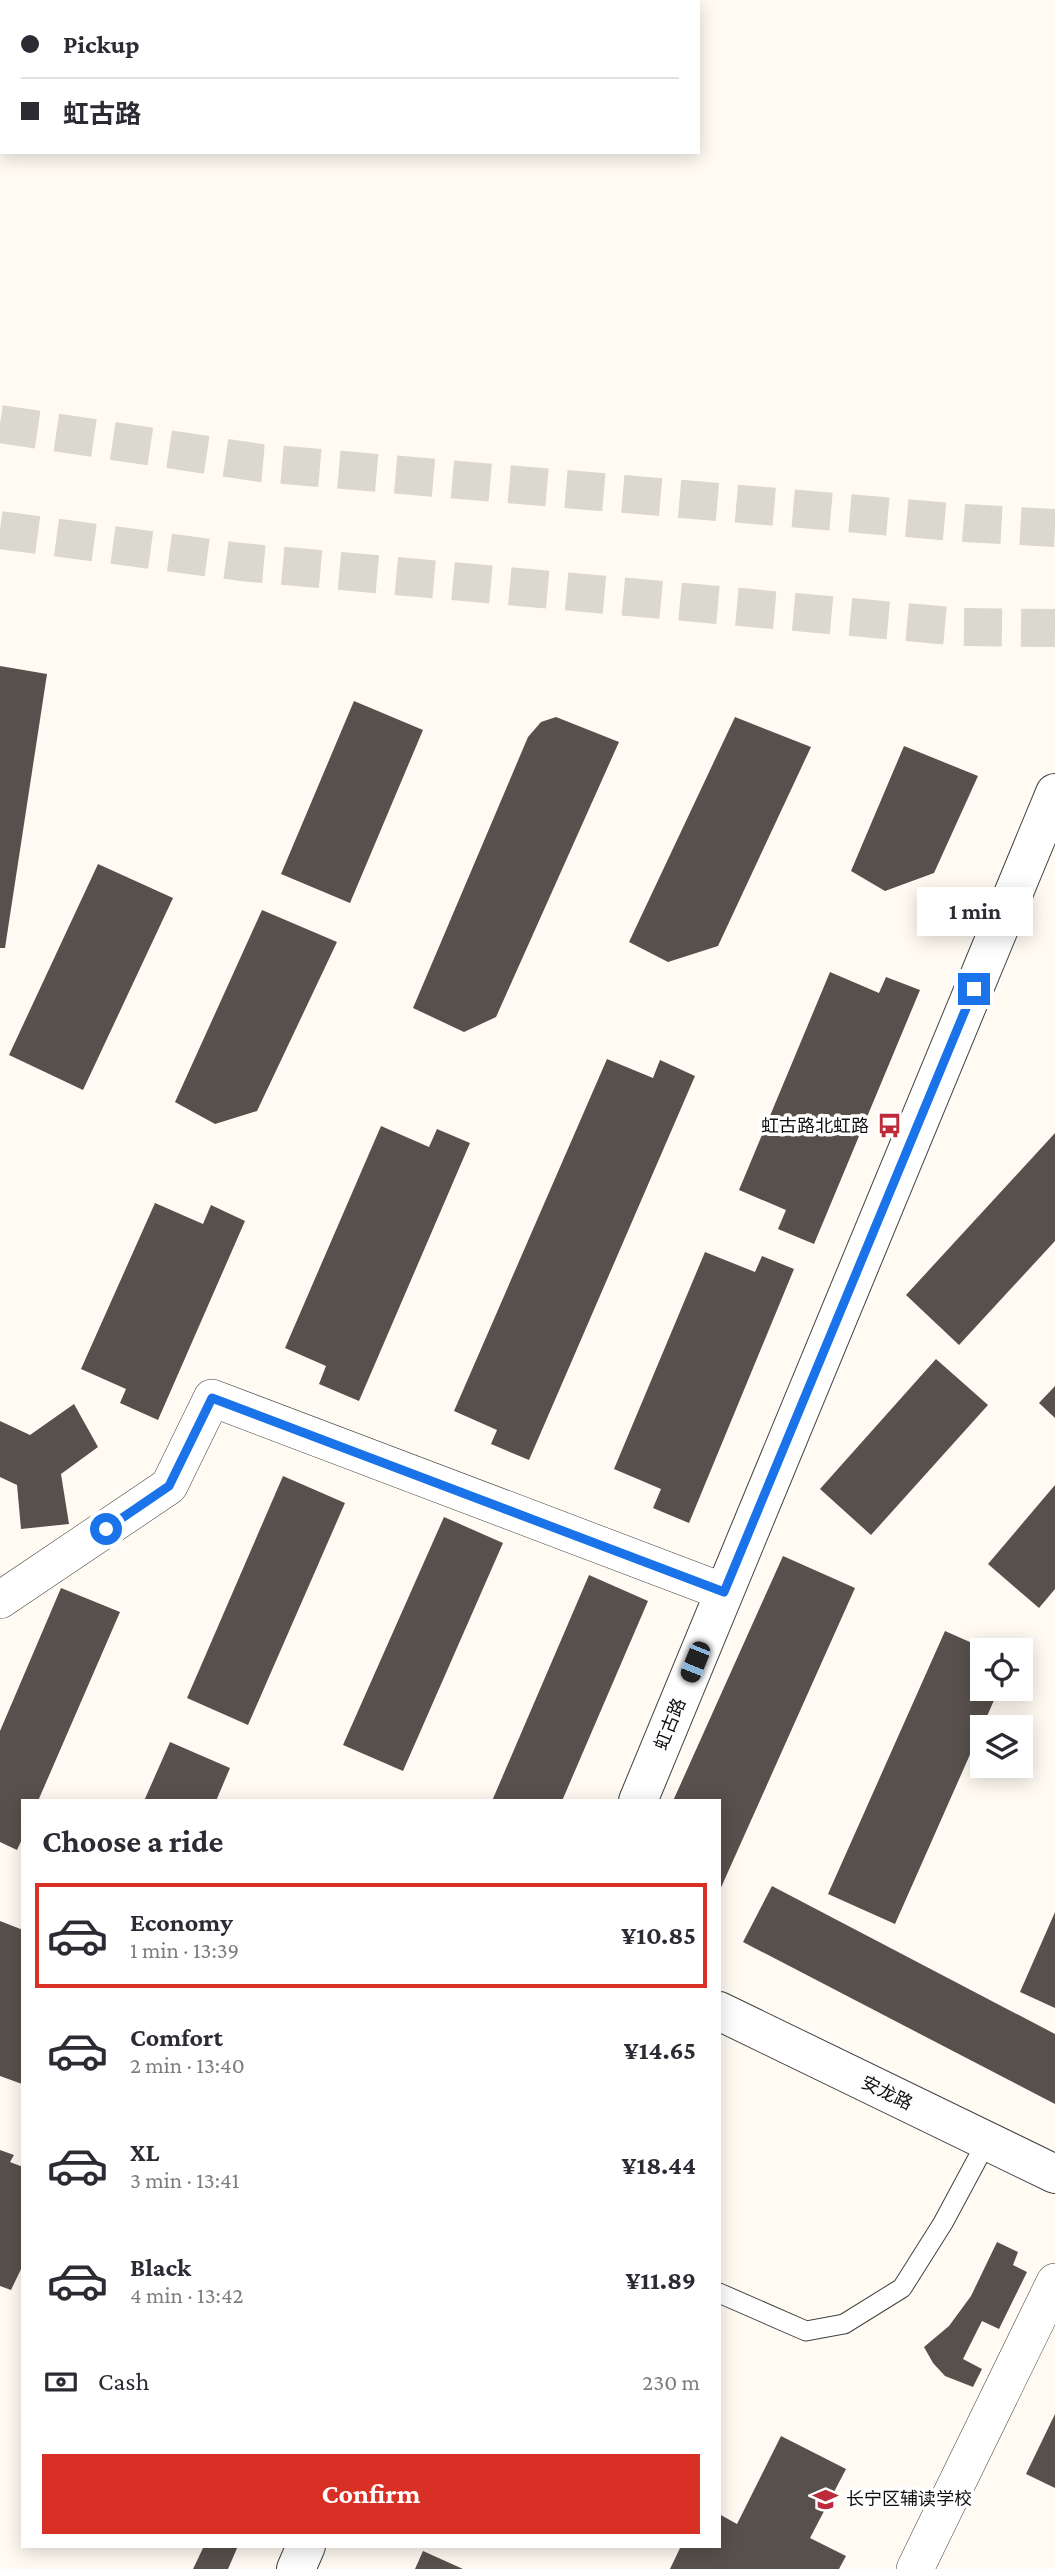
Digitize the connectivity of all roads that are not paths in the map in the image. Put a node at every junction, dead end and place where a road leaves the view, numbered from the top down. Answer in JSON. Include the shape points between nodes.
{"nodes":[{"id":1,"x":1055,"y":793,"type":"edge"},
{"id":2,"x":724,"y":1592,"type":"junction"},
{"id":3,"x":0,"y":1600,"type":"edge"},
{"id":4,"x":639,"y":1799,"type":"edge"},
{"id":5,"x":721,"y":2012,"type":"edge"},
{"id":6,"x":987,"y":2141,"type":"junction"},
{"id":7,"x":1055,"y":2174,"type":"edge"},
{"id":8,"x":1055,"y":2283,"type":"edge"},
{"id":9,"x":721,"y":2294,"type":"edge"},
{"id":10,"x":305,"y":2548,"type":"edge"},
{"id":11,"x":296,"y":2569,"type":"edge"},
{"id":12,"x":915,"y":2569,"type":"edge"}],
"edges":[{"from":1,"to":2,"type":"street","name":"虹古路"},
{"from":2,"to":3,"type":"street","via":[[212,1398],[169,1486]]},
{"from":2,"to":4,"type":"street","name":"虹古路"},
{"from":5,"to":6,"type":"street","name":"安龙路"},
{"from":6,"to":7,"type":"street","name":"安龙路"},
{"from":6,"to":9,"type":"lane","via":[[902,2288],[844,2324],[806,2331]]},
{"from":8,"to":12,"type":"street"},
{"from":10,"to":11,"type":"street"}]}
